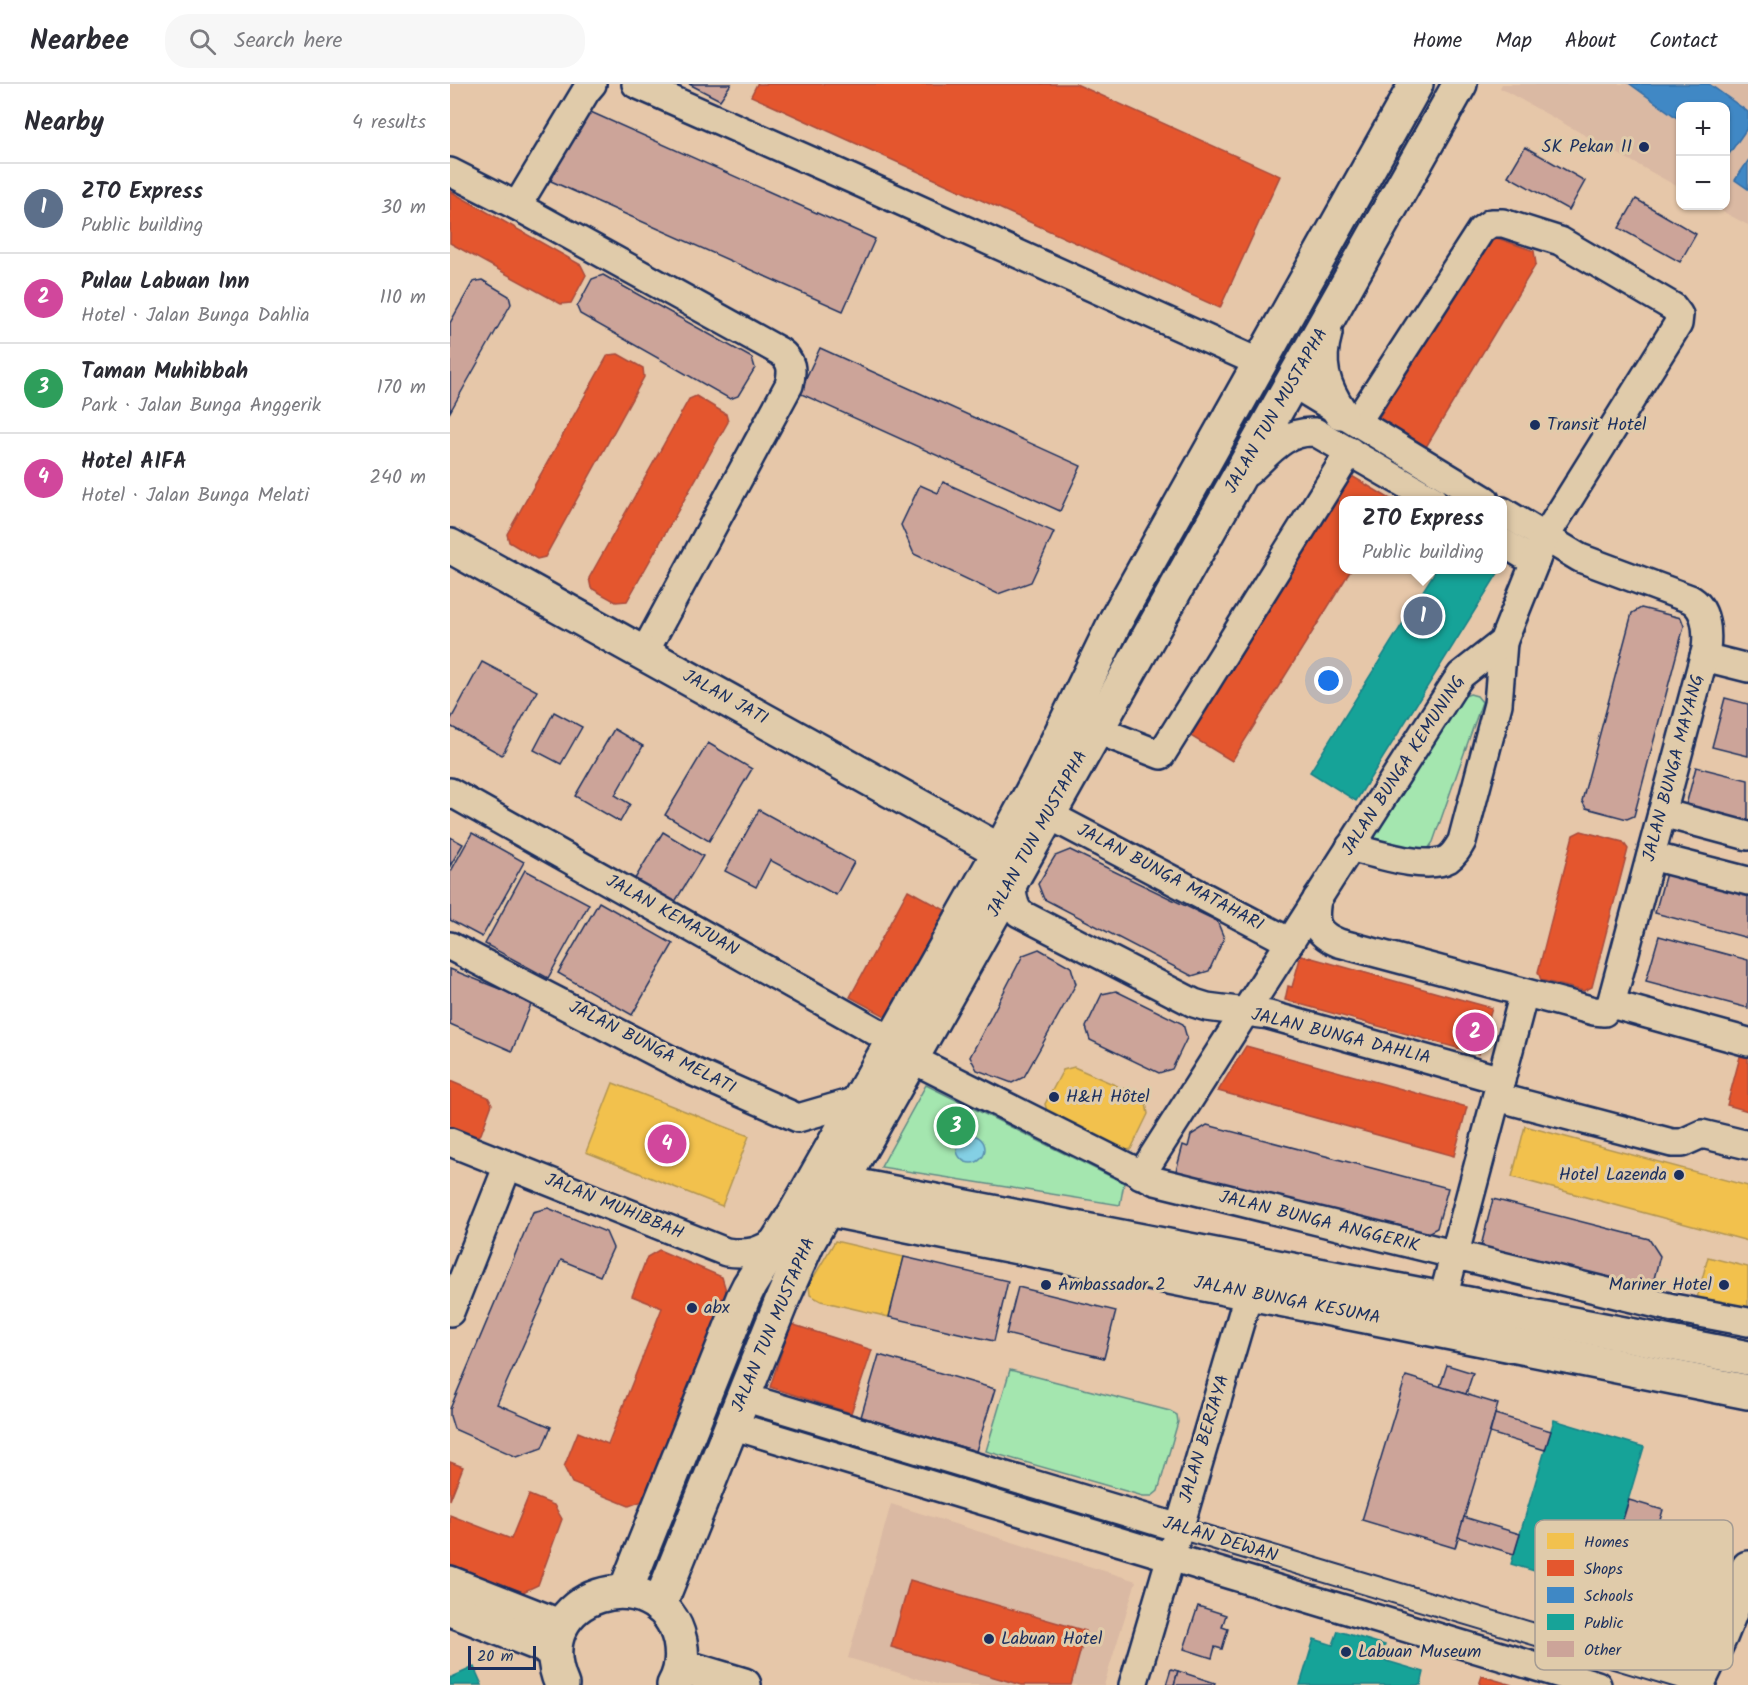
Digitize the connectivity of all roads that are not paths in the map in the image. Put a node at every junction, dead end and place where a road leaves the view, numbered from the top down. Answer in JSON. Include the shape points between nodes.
{"nodes":[{"id":1,"x":592,"y":84,"type":"edge"},
{"id":2,"x":636,"y":84,"type":"edge"},
{"id":3,"x":1416,"y":84,"type":"edge"},
{"id":4,"x":1460,"y":84,"type":"edge"},
{"id":5,"x":450,"y":172,"type":"edge"},
{"id":6,"x":517,"y":206,"type":"junction"},
{"id":7,"x":1333,"y":312,"type":"junction"},
{"id":8,"x":1260,"y":363,"type":"junction"},
{"id":9,"x":1291,"y":386,"type":"junction"},
{"id":10,"x":1349,"y":417,"type":"junction"},
{"id":11,"x":1221,"y":432,"type":"junction"},
{"id":12,"x":1350,"y":451,"type":"junction"},
{"id":13,"x":1236,"y":482,"type":"junction"},
{"id":14,"x":1425,"y":496,"type":"edge"},
{"id":15,"x":1477,"y":496,"type":"edge"},
{"id":16,"x":1507,"y":515,"type":"edge"},
{"id":17,"x":1507,"y":543,"type":"edge"},
{"id":18,"x":450,"y":546,"type":"edge"},
{"id":19,"x":1540,"y":550,"type":"junction"},
{"id":20,"x":1503,"y":642,"type":"junction"},
{"id":21,"x":644,"y":653,"type":"junction"},
{"id":22,"x":1704,"y":657,"type":"junction"},
{"id":23,"x":1748,"y":668,"type":"edge"},
{"id":24,"x":1097,"y":730,"type":"junction"},
{"id":25,"x":450,"y":792,"type":"edge"},
{"id":26,"x":1662,"y":813,"type":"junction"},
{"id":27,"x":1049,"y":815,"type":"junction"},
{"id":28,"x":1748,"y":836,"type":"edge"},
{"id":29,"x":1350,"y":847,"type":"junction"},
{"id":30,"x":1651,"y":856,"type":"junction"},
{"id":31,"x":1007,"y":865,"type":"junction"},
{"id":32,"x":1748,"y":881,"type":"edge"},
{"id":33,"x":1317,"y":899,"type":"junction"},
{"id":34,"x":1290,"y":942,"type":"junction"},
{"id":35,"x":450,"y":946,"type":"edge"},
{"id":36,"x":1524,"y":993,"type":"junction"},
{"id":37,"x":1611,"y":1004,"type":"junction"},
{"id":38,"x":1245,"y":1012,"type":"junction"},
{"id":39,"x":1748,"y":1042,"type":"edge"},
{"id":40,"x":902,"y":1050,"type":"junction"},
{"id":41,"x":1499,"y":1088,"type":"junction"},
{"id":42,"x":860,"y":1100,"type":"junction"},
{"id":43,"x":450,"y":1142,"type":"edge"},
{"id":44,"x":1748,"y":1145,"type":"edge"},
{"id":45,"x":508,"y":1165,"type":"junction"},
{"id":46,"x":1141,"y":1175,"type":"junction"},
{"id":47,"x":834,"y":1196,"type":"junction"},
{"id":48,"x":779,"y":1239,"type":"junction"},
{"id":49,"x":1454,"y":1256,"type":"junction"},
{"id":50,"x":1257,"y":1262,"type":"junction"},
{"id":51,"x":458,"y":1271,"type":"edge"},
{"id":52,"x":1248,"y":1294,"type":"junction"},
{"id":53,"x":1443,"y":1298,"type":"junction"},
{"id":54,"x":450,"y":1312,"type":"edge"},
{"id":55,"x":1748,"y":1322,"type":"edge"},
{"id":56,"x":1748,"y":1358,"type":"edge"},
{"id":57,"x":1748,"y":1392,"type":"edge"},
{"id":58,"x":737,"y":1411,"type":"junction"},
{"id":59,"x":880,"y":1438,"type":"junction"},
{"id":60,"x":873,"y":1467,"type":"junction"},
{"id":61,"x":1179,"y":1528,"type":"junction"},
{"id":62,"x":1170,"y":1557,"type":"junction"},
{"id":63,"x":1748,"y":1568,"type":"edge"},
{"id":64,"x":450,"y":1580,"type":"edge"},
{"id":65,"x":625,"y":1592,"type":"junction"},
{"id":66,"x":1733,"y":1605,"type":"edge"},
{"id":67,"x":659,"y":1606,"type":"junction"},
{"id":68,"x":450,"y":1609,"type":"edge"},
{"id":69,"x":1748,"y":1617,"type":"edge"},
{"id":70,"x":1535,"y":1634,"type":"edge"},
{"id":71,"x":558,"y":1637,"type":"junction"},
{"id":72,"x":1733,"y":1639,"type":"edge"},
{"id":73,"x":1535,"y":1666,"type":"edge"},
{"id":74,"x":1547,"y":1670,"type":"edge"},
{"id":75,"x":1655,"y":1670,"type":"edge"},
{"id":76,"x":1707,"y":1670,"type":"edge"},
{"id":77,"x":1712,"y":1670,"type":"edge"},
{"id":78,"x":678,"y":1676,"type":"edge"},
{"id":79,"x":1702,"y":1684,"type":"edge"},
{"id":80,"x":562,"y":1685,"type":"edge"},
{"id":81,"x":744,"y":1685,"type":"edge"},
{"id":82,"x":1132,"y":1685,"type":"edge"},
{"id":83,"x":1597,"y":1685,"type":"edge"}],
"edges":[{"from":1,"to":6,"type":"street"},
{"from":2,"to":8,"type":"street"},
{"from":3,"to":8,"type":"main road","name":"JALAN TUN MUSTAPHA"},
{"from":4,"to":7,"type":"main road","name":"JALAN TUN MUSTAPHA"},
{"from":5,"to":6,"type":"street"},
{"from":6,"to":21,"type":"street","via":[[779,351],[791,365],[789,385]]},
{"from":7,"to":9,"type":"main road","name":"JALAN TUN MUSTAPHA"},
{"from":7,"to":10,"type":"main road","via":[[1322,343],[1323,378],[1328,394]]},
{"from":8,"to":11,"type":"main road","name":"JALAN TUN MUSTAPHA"},
{"from":9,"to":10,"type":"street"},
{"from":9,"to":11,"type":"main road","via":[[1273,385],[1265,389]]},
{"from":9,"to":13,"type":"main road","name":"JALAN TUN MUSTAPHA"},
{"from":10,"to":15,"type":"street"},
{"from":10,"to":19,"type":"street","name":"JALAN BUNGA KEMUNING","via":[[1481,230],[1491,223],[1503,223],[1569,244],[1677,310],[1680,319]]},
{"from":11,"to":31,"type":"main road","name":"JALAN TUN MUSTAPHA","via":[[1116,620],[1041,775]]},
{"from":12,"to":13,"type":"street","via":[[1315,432],[1294,433]]},
{"from":12,"to":14,"type":"street"},
{"from":12,"to":24,"type":"street","via":[[1161,755]]},
{"from":13,"to":24,"type":"main road","name":"JALAN TUN MUSTAPHA"},
{"from":16,"to":19,"type":"street"},
{"from":17,"to":19,"type":"street"},
{"from":18,"to":21,"type":"main road","name":"JALAN JATI"},
{"from":19,"to":20,"type":"street","name":"JALAN BUNGA KEMUNING"},
{"from":19,"to":22,"type":"street","name":"JALAN BUNGA MAYANG","via":[[1580,558],[1694,601],[1703,613],[1707,639]]},
{"from":20,"to":29,"type":"street","name":"JALAN BUNGA KEMUNING","via":[[1461,675]]},
{"from":20,"to":29,"type":"street","via":[[1498,704],[1456,852],[1446,860],[1420,863]]},
{"from":21,"to":31,"type":"main road","name":"JALAN JATI"},
{"from":22,"to":23,"type":"street"},
{"from":22,"to":26,"type":"street","name":"JALAN BUNGA MAYANG"},
{"from":24,"to":27,"type":"main road","name":"JALAN TUN MUSTAPHA"},
{"from":25,"to":40,"type":"street","name":"JALAN KEMAJUAN"},
{"from":26,"to":28,"type":"street"},
{"from":26,"to":30,"type":"street","name":"JALAN BUNGA MAYANG"},
{"from":27,"to":31,"type":"main road","name":"JALAN TUN MUSTAPHA"},
{"from":27,"to":34,"type":"street","name":"JALAN BUNGA MATAHARI"},
{"from":29,"to":33,"type":"street","name":"JALAN BUNGA KEMUNING"},
{"from":30,"to":32,"type":"street"},
{"from":30,"to":37,"type":"street","name":"JALAN BUNGA MAYANG"},
{"from":31,"to":38,"type":"street","name":"JALAN BUNGA DAHLIA","via":[[1019,913],[1194,1003]]},
{"from":31,"to":40,"type":"main road","name":"JALAN TUN MUSTAPHA"},
{"from":33,"to":34,"type":"street","name":"JALAN BUNGA KEMUNING"},
{"from":33,"to":36,"type":"street","via":[[1315,923],[1328,939]]},
{"from":34,"to":38,"type":"street","name":"JALAN BUNGA KEMUNING"},
{"from":35,"to":42,"type":"street","name":"JALAN BUNGA MELATI","via":[[694,1072],[798,1118]]},
{"from":36,"to":37,"type":"street","via":[[1599,1012]]},
{"from":36,"to":41,"type":"street"},
{"from":37,"to":39,"type":"street"},
{"from":38,"to":41,"type":"street","name":"JALAN BUNGA DAHLIA","via":[[1269,1015]]},
{"from":38,"to":46,"type":"street","name":"JALAN BUNGA KEMUNING"},
{"from":40,"to":42,"type":"main road","name":"JALAN TUN MUSTAPHA"},
{"from":40,"to":46,"type":"street","name":"JALAN BUNGA ANGGERIK"},
{"from":40,"to":47,"type":"main road","name":"JALAN TUN MUSTAPHA"},
{"from":41,"to":44,"type":"street","name":"JALAN BUNGA DAHLIA","via":[[1672,1143],[1702,1134]]},
{"from":41,"to":49,"type":"street"},
{"from":42,"to":48,"type":"main road","name":"JALAN TUN MUSTAPHA"},
{"from":43,"to":45,"type":"street","name":"JALAN MUHIBBAH"},
{"from":45,"to":48,"type":"street","name":"JALAN MUHIBBAH","via":[[726,1252],[753,1253]]},
{"from":45,"to":51,"type":"street"},
{"from":46,"to":49,"type":"street","name":"JALAN BUNGA ANGGERIK"},
{"from":47,"to":50,"type":"main road","name":"JALAN BUNGA KESUMA"},
{"from":47,"to":52,"type":"main road","name":"JALAN BUNGA KESUMA"},
{"from":47,"to":58,"type":"main road","name":"JALAN TUN MUSTAPHA","via":[[807,1244]]},
{"from":48,"to":65,"type":"main road","name":"JALAN TUN MUSTAPHA","via":[[743,1298]]},
{"from":49,"to":53,"type":"street"},
{"from":49,"to":55,"type":"street","name":"JALAN BUNGA ANGGERIK"},
{"from":50,"to":52,"type":"street","name":"JALAN BERJAYA"},
{"from":50,"to":53,"type":"main road","name":"JALAN BUNGA KESUMA"},
{"from":51,"to":54,"type":"street"},
{"from":52,"to":57,"type":"main road","name":"JALAN BUNGA KESUMA"},
{"from":52,"to":61,"type":"street","name":"JALAN BERJAYA"},
{"from":53,"to":56,"type":"main road","name":"JALAN BUNGA KESUMA"},
{"from":58,"to":59,"type":"street","name":"JALAN DEWAN"},
{"from":58,"to":60,"type":"street","name":"JALAN DEWAN"},
{"from":58,"to":67,"type":"main road","name":"JALAN TUN MUSTAPHA"},
{"from":59,"to":60,"type":"street"},
{"from":59,"to":61,"type":"street","name":"JALAN DEWAN"},
{"from":60,"to":62,"type":"street","name":"JALAN DEWAN"},
{"from":61,"to":62,"type":"street","name":"JALAN BERJAYA"},
{"from":61,"to":70,"type":"street","name":"JALAN DEWAN"},
{"from":62,"to":73,"type":"street","name":"JALAN DEWAN"},
{"from":62,"to":82,"type":"street","name":"JALAN BERJAYA"},
{"from":63,"to":66,"type":"main road"},
{"from":64,"to":71,"type":"street"},
{"from":65,"to":67,"type":"main road","via":[[643,1596]]},
{"from":65,"to":71,"type":"main road","via":[[589,1599],[573,1610]]},
{"from":67,"to":78,"type":"main road","via":[[678,1633],[682,1649]]},
{"from":68,"to":71,"type":"main road"},
{"from":69,"to":72,"type":"main road"},
{"from":71,"to":80,"type":"main road","via":[[556,1671]]},
{"from":74,"to":83,"type":"street","name":"JALAN DEWAN"},
{"from":75,"to":79,"type":"street","name":"JALAN DEWAN"},
{"from":76,"to":79,"type":"main road"},
{"from":77,"to":79,"type":"main road"},
{"from":78,"to":81,"type":"main road"}]}
